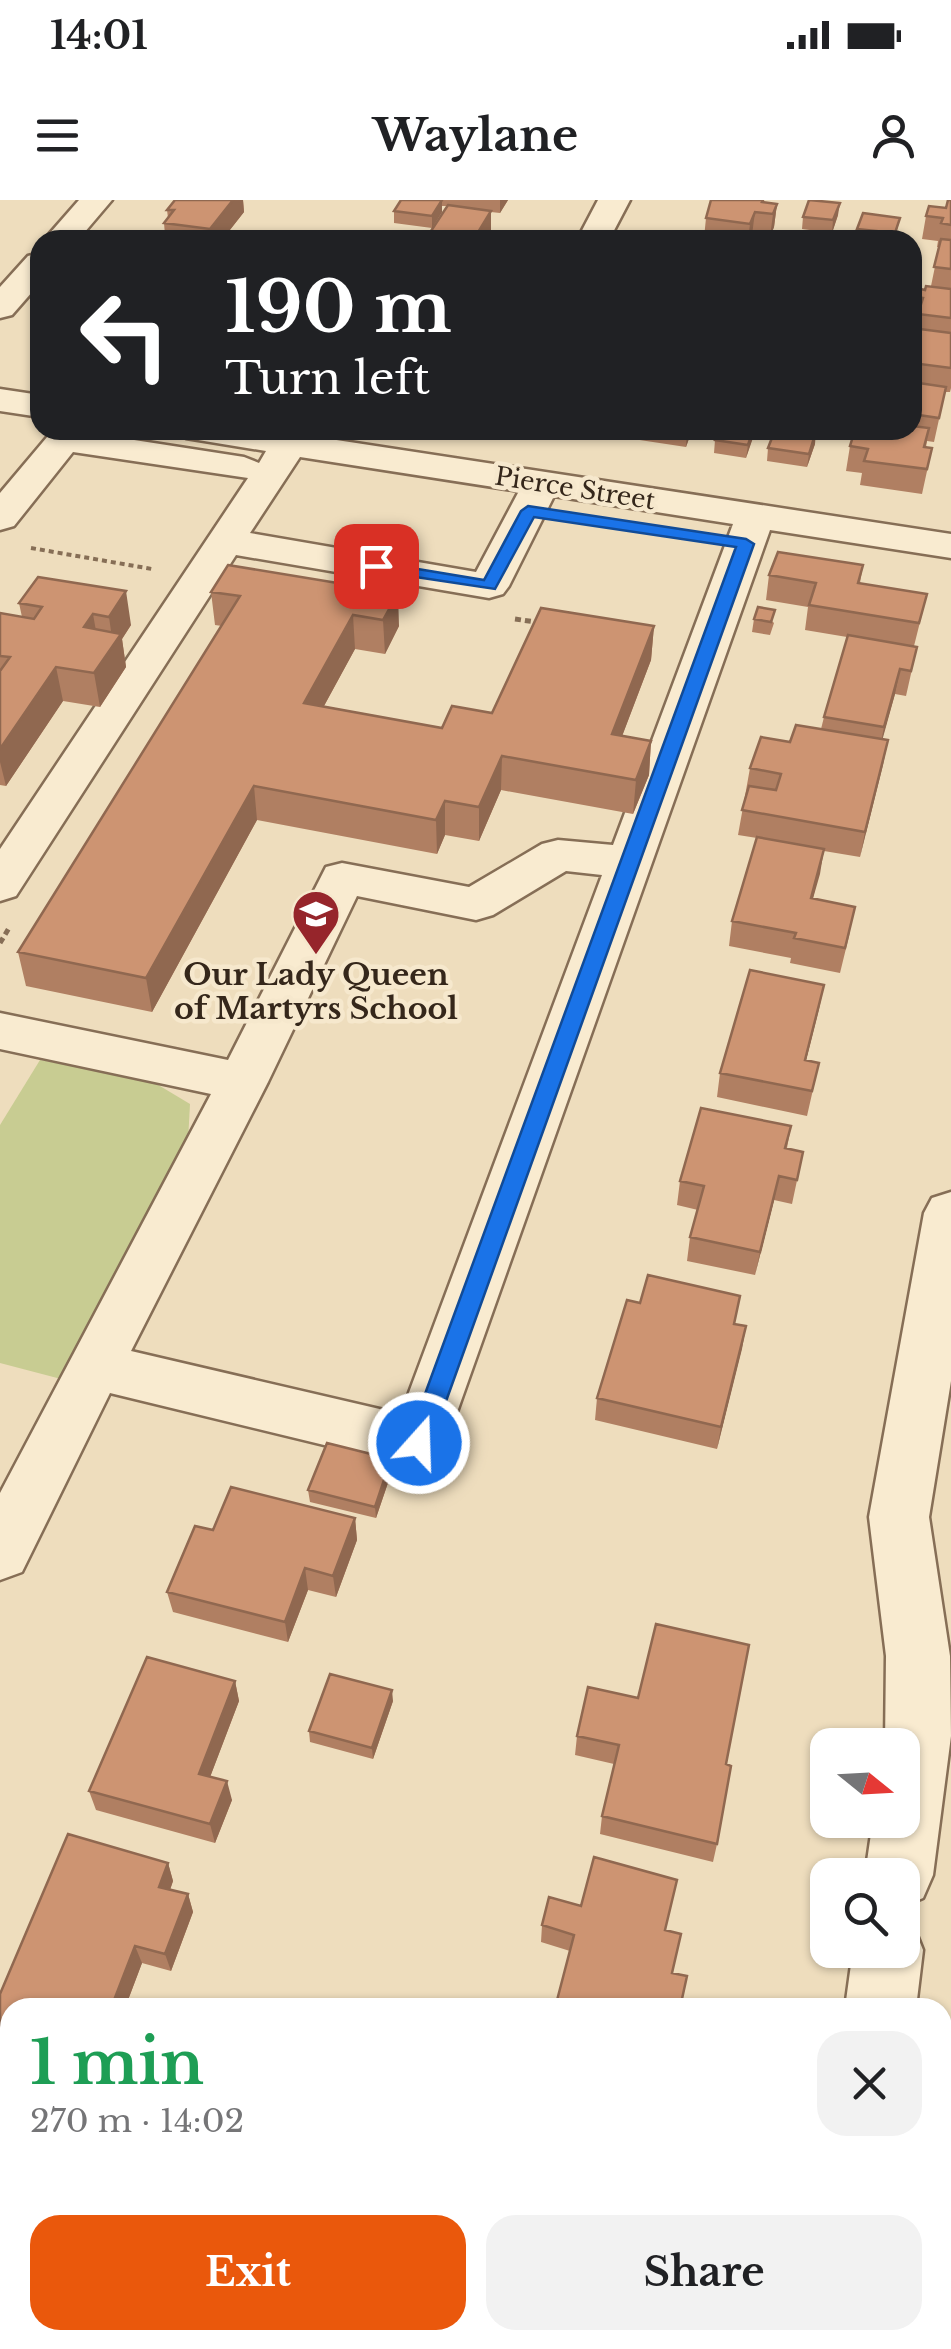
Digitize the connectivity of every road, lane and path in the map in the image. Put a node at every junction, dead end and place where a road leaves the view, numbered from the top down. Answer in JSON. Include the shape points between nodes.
{"nodes":[{"id":1,"x":96,"y":200,"type":"edge"},
{"id":2,"x":614,"y":200,"type":"edge"},
{"id":3,"x":69,"y":230,"type":"edge"},
{"id":4,"x":598,"y":230,"type":"edge"},
{"id":5,"x":30,"y":274,"type":"edge"},
{"id":6,"x":0,"y":308,"type":"edge"},
{"id":7,"x":0,"y":400,"type":"edge"},
{"id":8,"x":30,"y":404,"type":"edge"},
{"id":9,"x":61,"y":440,"type":"edge"},
{"id":10,"x":114,"y":440,"type":"edge"},
{"id":11,"x":229,"y":440,"type":"edge"},
{"id":12,"x":281,"y":458,"type":"junction"},
{"id":13,"x":17,"y":474,"type":"edge"},
{"id":14,"x":535,"y":497,"type":"junction"},
{"id":15,"x":750,"y":531,"type":"junction"},
{"id":16,"x":9,"y":532,"type":"edge"},
{"id":17,"x":225,"y":541,"type":"junction"},
{"id":18,"x":951,"y":546,"type":"edge"},
{"id":19,"x":169,"y":571,"type":"dead end"},
{"id":20,"x":628,"y":862,"type":"junction"},
{"id":21,"x":5,"y":869,"type":"edge"},
{"id":22,"x":0,"y":1031,"type":"edge"},
{"id":23,"x":242,"y":1082,"type":"junction"},
{"id":24,"x":951,"y":1213,"type":"edge"},
{"id":25,"x":95,"y":1366,"type":"junction"},
{"id":26,"x":0,"y":1553,"type":"edge"},
{"id":27,"x":901,"y":1858,"type":"edge"},
{"id":28,"x":886,"y":1968,"type":"edge"},
{"id":29,"x":881,"y":1998,"type":"edge"}],
"edges":[{"from":1,"to":3,"type":"street"},
{"from":2,"to":4,"type":"street"},
{"from":5,"to":6,"type":"street"},
{"from":7,"to":8,"type":"street"},
{"from":9,"to":13,"type":"street"},
{"from":10,"to":12,"type":"street"},
{"from":11,"to":12,"type":"street","name":"Pierce Street"},
{"from":12,"to":14,"type":"street"},
{"from":12,"to":14,"type":"street","name":"Pierce Street","via":[[480,456]]},
{"from":12,"to":17,"type":"street"},
{"from":13,"to":16,"type":"street"},
{"from":14,"to":15,"type":"street"},
{"from":14,"to":17,"type":"street","via":[[489,586]]},
{"from":15,"to":18,"type":"street"},
{"from":15,"to":20,"type":"street"},
{"from":16,"to":19,"type":"path"},
{"from":17,"to":21,"type":"street"},
{"from":20,"to":23,"type":"street","via":[[558,854],[476,904],[342,878]]},
{"from":20,"to":25,"type":"street","via":[[419,1443]]},
{"from":22,"to":23,"type":"street"},
{"from":23,"to":25,"type":"street"},
{"from":24,"to":27,"type":"street","via":[[899,1517],[918,1656],[919,1732]]},
{"from":25,"to":26,"type":"street"},
{"from":28,"to":29,"type":"street"}]}
